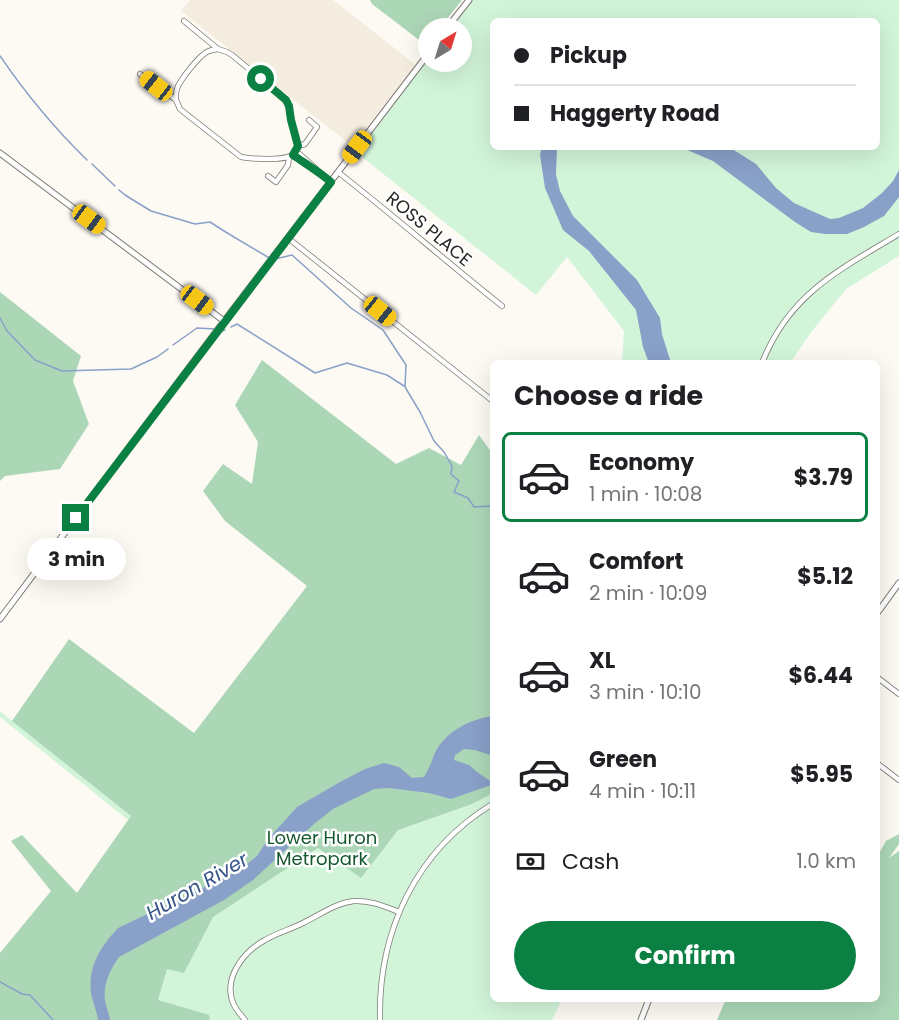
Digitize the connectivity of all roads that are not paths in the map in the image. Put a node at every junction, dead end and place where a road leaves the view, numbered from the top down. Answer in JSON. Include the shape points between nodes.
{"nodes":[{"id":1,"x":469,"y":0,"type":"edge"},
{"id":2,"x":455,"y":18,"type":"edge"},
{"id":3,"x":184,"y":21,"type":"dead end"},
{"id":4,"x":218,"y":49,"type":"junction"},
{"id":5,"x":418,"y":67,"type":"edge"},
{"id":6,"x":140,"y":74,"type":"dead end"},
{"id":7,"x":176,"y":100,"type":"junction"},
{"id":8,"x":309,"y":120,"type":"dead end"},
{"id":9,"x":294,"y":152,"type":"junction"},
{"id":10,"x":0,"y":153,"type":"edge"},
{"id":11,"x":338,"y":172,"type":"junction"},
{"id":12,"x":268,"y":176,"type":"dead end"},
{"id":13,"x":331,"y":182,"type":"junction"},
{"id":14,"x":899,"y":234,"type":"edge"},
{"id":15,"x":288,"y":238,"type":"junction"},
{"id":16,"x":502,"y":306,"type":"dead end"},
{"id":17,"x":224,"y":321,"type":"junction"},
{"id":18,"x":763,"y":360,"type":"edge"},
{"id":19,"x":490,"y":399,"type":"edge"},
{"id":20,"x":899,"y":583,"type":"edge"},
{"id":21,"x":880,"y":609,"type":"edge"},
{"id":22,"x":0,"y":619,"type":"edge"},
{"id":23,"x":880,"y":680,"type":"edge"},
{"id":24,"x":899,"y":694,"type":"edge"},
{"id":25,"x":880,"y":766,"type":"edge"},
{"id":26,"x":899,"y":780,"type":"edge"},
{"id":27,"x":490,"y":806,"type":"edge"},
{"id":28,"x":399,"y":912,"type":"junction"},
{"id":29,"x":648,"y":1002,"type":"edge"},
{"id":30,"x":245,"y":1020,"type":"edge"},
{"id":31,"x":381,"y":1020,"type":"edge"},
{"id":32,"x":641,"y":1020,"type":"edge"}],
"edges":[{"from":1,"to":2,"type":"street"},
{"from":3,"to":4,"type":"street"},
{"from":4,"to":7,"type":"street","via":[[203,54],[178,86]]},
{"from":4,"to":9,"type":"street","via":[[232,55],[284,98],[289,106]]},
{"from":5,"to":11,"type":"street"},
{"from":6,"to":7,"type":"street"},
{"from":7,"to":9,"type":"street","via":[[180,109],[241,157]]},
{"from":8,"to":9,"type":"street","via":[[317,127]]},
{"from":9,"to":12,"type":"street","via":[[276,182]]},
{"from":9,"to":13,"type":"street"},
{"from":10,"to":17,"type":"street"},
{"from":11,"to":13,"type":"street"},
{"from":11,"to":16,"type":"street","name":"ROSS PLACE"},
{"from":13,"to":15,"type":"street"},
{"from":14,"to":18,"type":"street","via":[[805,297],[778,331]]},
{"from":15,"to":17,"type":"street"},
{"from":15,"to":19,"type":"street"},
{"from":17,"to":22,"type":"street"},
{"from":20,"to":21,"type":"street"},
{"from":23,"to":24,"type":"street"},
{"from":25,"to":26,"type":"street"},
{"from":27,"to":28,"type":"street","via":[[461,827],[434,855]]},
{"from":28,"to":30,"type":"street","via":[[369,902],[346,902],[257,945],[237,967],[230,987],[234,1005]]},
{"from":28,"to":31,"type":"street","via":[[383,970]]},
{"from":29,"to":32,"type":"street"}]}
